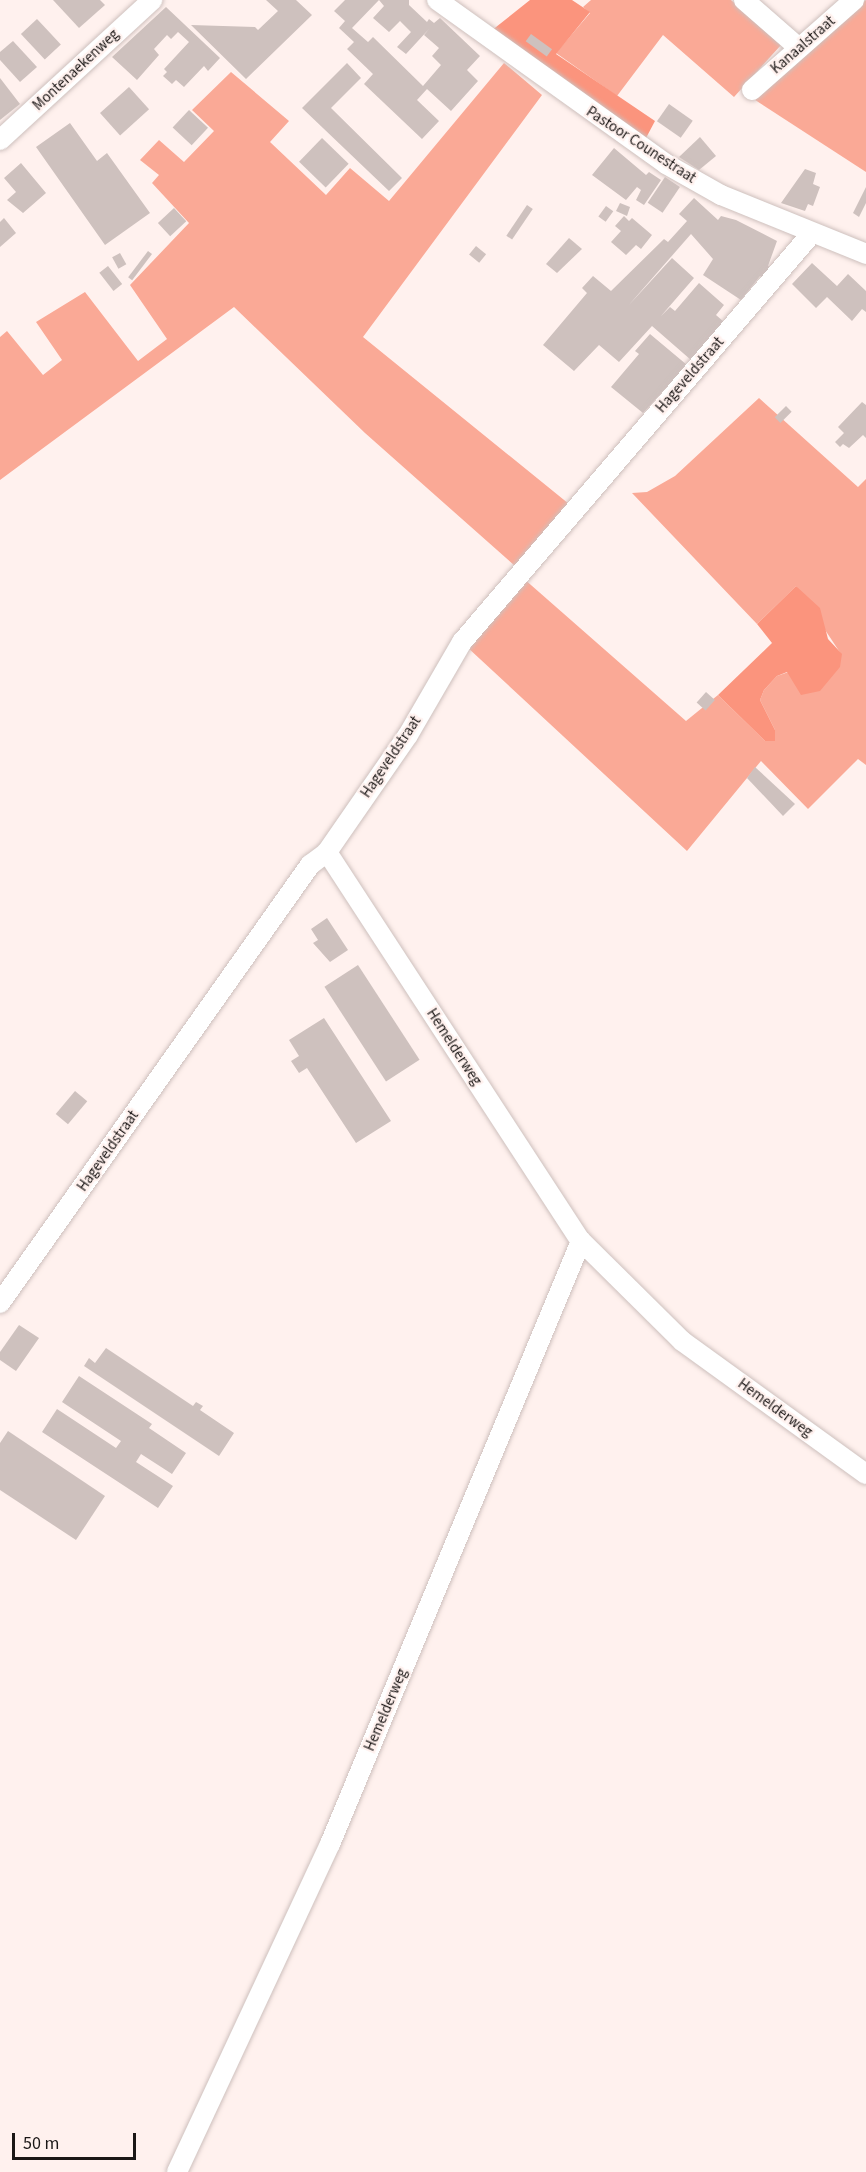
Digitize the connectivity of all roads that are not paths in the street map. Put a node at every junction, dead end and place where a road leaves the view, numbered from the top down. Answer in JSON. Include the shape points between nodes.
{"nodes":[{"id":1,"x":152,"y":0,"type":"edge"},
{"id":2,"x":437,"y":0,"type":"edge"},
{"id":3,"x":744,"y":0,"type":"edge"},
{"id":4,"x":854,"y":0,"type":"edge"},
{"id":5,"x":799,"y":48,"type":"junction"},
{"id":6,"x":752,"y":90,"type":"dead end"},
{"id":7,"x":0,"y":140,"type":"edge"},
{"id":8,"x":812,"y":233,"type":"junction"},
{"id":9,"x":866,"y":254,"type":"edge"},
{"id":10,"x":327,"y":852,"type":"junction"},
{"id":11,"x":580,"y":1241,"type":"junction"},
{"id":12,"x":0,"y":1303,"type":"edge"},
{"id":13,"x":866,"y":1474,"type":"edge"},
{"id":14,"x":177,"y":2172,"type":"edge"}],
"edges":[{"from":1,"to":7,"type":"street","name":"Montenaekenweg"},
{"from":2,"to":8,"type":"street","name":"Pastoor Counestraat","via":[[666,164],[721,195]]},
{"from":3,"to":5,"type":"street"},
{"from":4,"to":5,"type":"street","name":"Kanaalstraat"},
{"from":5,"to":6,"type":"street","name":"Kanaalstraat"},
{"from":8,"to":9,"type":"street","name":"Pastoor Counestraat"},
{"from":8,"to":10,"type":"street","name":"Hageveldstraat","via":[[462,642],[408,735]]},
{"from":10,"to":11,"type":"street","name":"Hemelderweg"},
{"from":10,"to":12,"type":"street","name":"Hageveldstraat","via":[[310,865]]},
{"from":11,"to":13,"type":"street","name":"Hemelderweg","via":[[682,1341]]},
{"from":11,"to":14,"type":"street","name":"Hemelderweg","via":[[330,1844]]}]}
